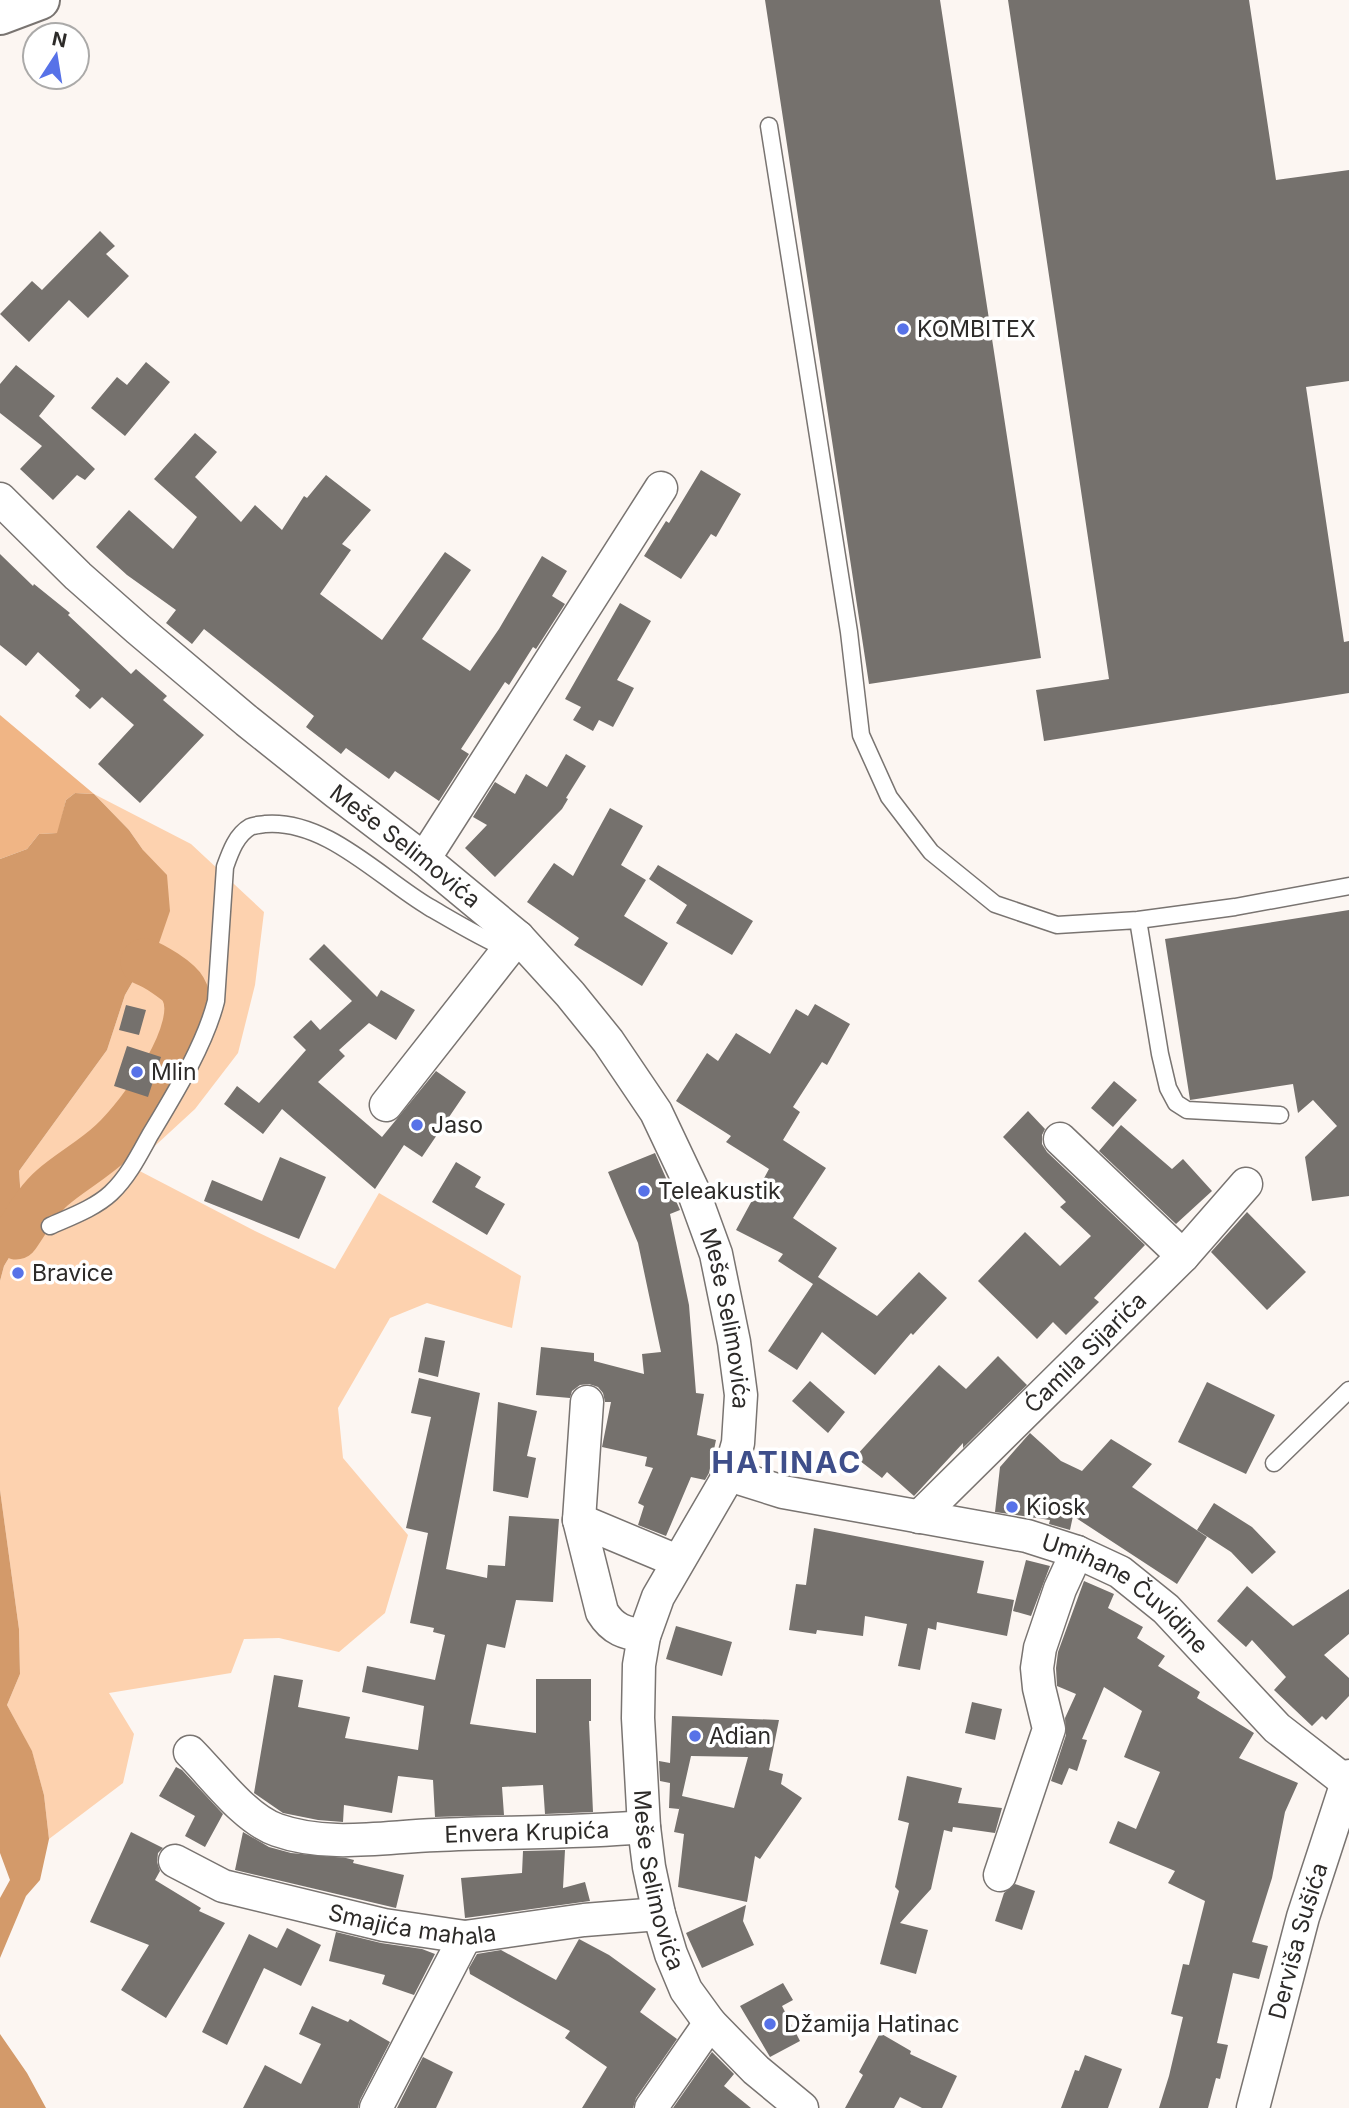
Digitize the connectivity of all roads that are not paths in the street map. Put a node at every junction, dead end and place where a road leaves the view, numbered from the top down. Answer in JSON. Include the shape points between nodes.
{"nodes":[{"id":1,"x":40,"y":0,"type":"edge"},
{"id":2,"x":0,"y":15,"type":"edge"},
{"id":3,"x":769,"y":126,"type":"dead end"},
{"id":4,"x":661,"y":488,"type":"dead end"},
{"id":5,"x":0,"y":499,"type":"edge"},
{"id":6,"x":424,"y":859,"type":"junction"},
{"id":7,"x":1349,"y":886,"type":"edge"},
{"id":8,"x":1138,"y":920,"type":"junction"},
{"id":9,"x":513,"y":943,"type":"junction"},
{"id":10,"x":386,"y":1105,"type":"dead end"},
{"id":11,"x":1280,"y":1115,"type":"dead end"},
{"id":12,"x":1060,"y":1139,"type":"dead end"},
{"id":13,"x":1246,"y":1184,"type":"dead end"},
{"id":14,"x":50,"y":1226,"type":"dead end"},
{"id":15,"x":1183,"y":1255,"type":"junction"},
{"id":16,"x":1349,"y":1390,"type":"edge"},
{"id":17,"x":587,"y":1402,"type":"dead end"},
{"id":18,"x":1274,"y":1463,"type":"dead end"},
{"id":19,"x":729,"y":1475,"type":"junction"},
{"id":20,"x":919,"y":1517,"type":"junction"},
{"id":21,"x":579,"y":1520,"type":"junction"},
{"id":22,"x":1077,"y":1552,"type":"junction"},
{"id":23,"x":677,"y":1561,"type":"junction"},
{"id":24,"x":645,"y":1636,"type":"junction"},
{"id":25,"x":190,"y":1752,"type":"dead end"},
{"id":26,"x":1348,"y":1781,"type":"edge"},
{"id":27,"x":644,"y":1827,"type":"junction"},
{"id":28,"x":175,"y":1861,"type":"dead end"},
{"id":29,"x":1000,"y":1875,"type":"dead end"},
{"id":30,"x":659,"y":1914,"type":"junction"},
{"id":31,"x":464,"y":1937,"type":"junction"},
{"id":32,"x":710,"y":2023,"type":"junction"},
{"id":33,"x":376,"y":2108,"type":"edge"},
{"id":34,"x":651,"y":2108,"type":"edge"},
{"id":35,"x":802,"y":2108,"type":"edge"},
{"id":36,"x":1253,"y":2108,"type":"edge"}],
"edges":[{"from":1,"to":2,"type":"main road"},
{"from":3,"to":8,"type":"lane","via":[[845,605],[861,735],[888,797],[931,852],[995,904],[1057,926]]},
{"from":4,"to":6,"type":"street"},
{"from":5,"to":6,"type":"street","name":"Meše Selimovića","via":[[138,629]]},
{"from":6,"to":9,"type":"street","name":"Meše Selimovića"},
{"from":7,"to":8,"type":"lane"},
{"from":8,"to":11,"type":"lane","via":[[1160,1054],[1176,1103],[1187,1110]]},
{"from":9,"to":10,"type":"street"},
{"from":9,"to":14,"type":"lane","via":[[427,906],[329,840],[282,824],[251,826],[231,850],[225,867],[216,1001],[186,1073],[132,1167],[111,1193]]},
{"from":9,"to":19,"type":"street","name":"Meše Selimovića","via":[[570,993],[608,1041],[656,1112],[692,1188],[716,1254],[741,1395],[738,1443]]},
{"from":12,"to":15,"type":"street"},
{"from":13,"to":15,"type":"street","name":"Ćamila Sijarića"},
{"from":15,"to":20,"type":"street","name":"Ćamila Sijarića"},
{"from":16,"to":18,"type":"lane"},
{"from":17,"to":21,"type":"street"},
{"from":19,"to":20,"type":"street","name":"Umihane Čuvidine","via":[[783,1492]]},
{"from":19,"to":23,"type":"street","name":"Meše Selimovića"},
{"from":20,"to":22,"type":"street","name":"Umihane Čuvidine","via":[[1027,1536]]},
{"from":21,"to":23,"type":"street"},
{"from":21,"to":24,"type":"street","via":[[602,1612],[613,1627]]},
{"from":22,"to":26,"type":"street","name":"Umihane Čuvidine","via":[[1119,1572],[1166,1609],[1278,1728]]},
{"from":22,"to":29,"type":"street","via":[[1040,1648],[1039,1688],[1049,1728]]},
{"from":23,"to":24,"type":"street","name":"Meše Selimovića"},
{"from":24,"to":27,"type":"street","name":"Meše Selimovića","via":[[639,1665],[638,1718]]},
{"from":25,"to":27,"type":"street","name":"Envera Krupića","via":[[255,1819],[276,1829],[330,1841]]},
{"from":26,"to":36,"type":"street","name":"Derviša Sušića","via":[[1303,1917]]},
{"from":27,"to":30,"type":"street","name":"Meše Selimovića"},
{"from":28,"to":31,"type":"street","name":"Smajića mahala","via":[[223,1886],[384,1924]]},
{"from":30,"to":31,"type":"street","name":"Smajića mahala"},
{"from":30,"to":32,"type":"street","name":"Meše Selimovića","via":[[686,1990]]},
{"from":31,"to":33,"type":"street"},
{"from":32,"to":34,"type":"street"},
{"from":32,"to":35,"type":"street","name":"Meše Selimovića"}]}
